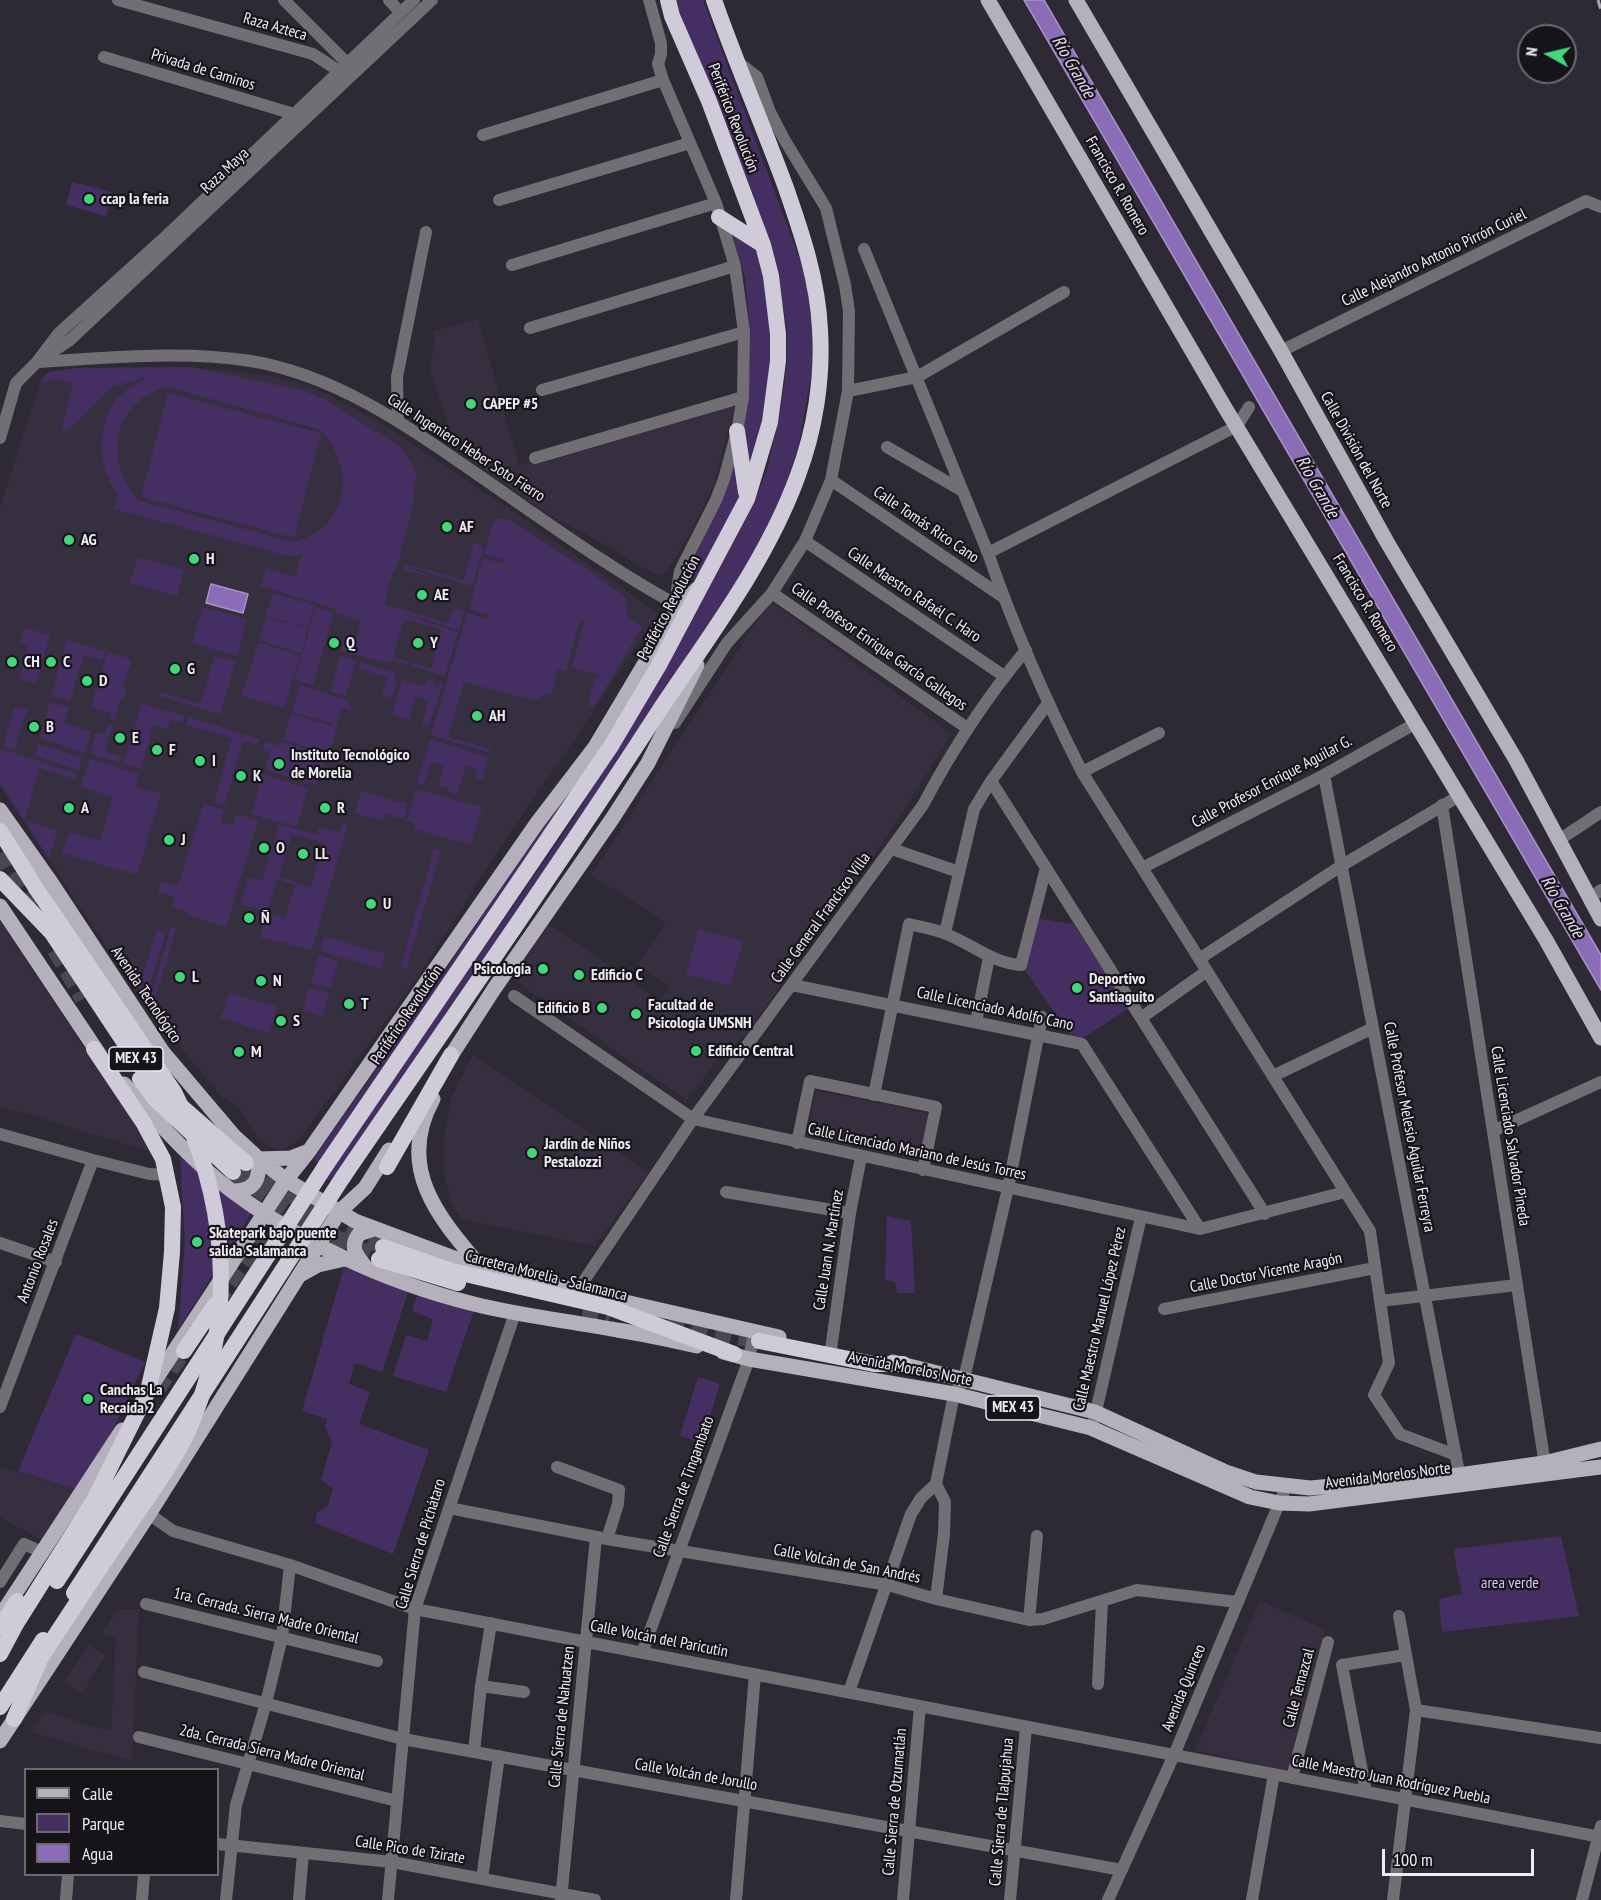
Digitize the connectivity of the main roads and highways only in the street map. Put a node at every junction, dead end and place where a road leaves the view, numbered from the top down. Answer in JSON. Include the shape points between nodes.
{"nodes":[{"id":1,"x":668,"y":0,"type":"edge"},
{"id":2,"x":714,"y":0,"type":"edge"},
{"id":3,"x":988,"y":0,"type":"edge"},
{"id":4,"x":1076,"y":0,"type":"edge"},
{"id":5,"x":717,"y":210,"type":"road end"},
{"id":6,"x":763,"y":245,"type":"junction"},
{"id":7,"x":737,"y":431,"type":"road end"},
{"id":8,"x":747,"y":499,"type":"junction"},
{"id":9,"x":703,"y":582,"type":"junction"},
{"id":10,"x":725,"y":611,"type":"junction"},
{"id":11,"x":0,"y":810,"type":"edge"},
{"id":12,"x":0,"y":831,"type":"edge"},
{"id":13,"x":0,"y":879,"type":"edge"},
{"id":14,"x":1595,"y":894,"type":"edge"},
{"id":15,"x":0,"y":906,"type":"edge"},
{"id":16,"x":1601,"y":919,"type":"edge"},
{"id":17,"x":83,"y":999,"type":"tunnel mouth"},
{"id":18,"x":470,"y":1027,"type":"junction"},
{"id":19,"x":1601,"y":1038,"type":"edge"},
{"id":20,"x":94,"y":1049,"type":"junction"},
{"id":21,"x":451,"y":1055,"type":"junction"},
{"id":22,"x":309,"y":1151,"type":"junction"},
{"id":23,"x":246,"y":1165,"type":"junction"},
{"id":24,"x":387,"y":1167,"type":"dead end"},
{"id":25,"x":286,"y":1180,"type":"junction"},
{"id":26,"x":233,"y":1191,"type":"junction"},
{"id":27,"x":339,"y":1212,"type":"junction"},
{"id":28,"x":264,"y":1213,"type":"junction"},
{"id":29,"x":374,"y":1229,"type":"junction"},
{"id":30,"x":318,"y":1244,"type":"junction"},
{"id":31,"x":376,"y":1257,"type":"junction"},
{"id":32,"x":348,"y":1258,"type":"junction"},
{"id":33,"x":480,"y":1266,"type":"junction"},
{"id":34,"x":300,"y":1275,"type":"junction"},
{"id":35,"x":215,"y":1305,"type":"tunnel mouth"},
{"id":36,"x":583,"y":1310,"type":"tunnel mouth"},
{"id":37,"x":757,"y":1336,"type":"junction"},
{"id":38,"x":184,"y":1351,"type":"tunnel mouth"},
{"id":39,"x":741,"y":1356,"type":"junction"},
{"id":40,"x":903,"y":1364,"type":"junction"},
{"id":41,"x":148,"y":1391,"type":"junction"},
{"id":42,"x":1601,"y":1449,"type":"edge"},
{"id":43,"x":1601,"y":1467,"type":"edge"},
{"id":44,"x":1545,"y":1468,"type":"junction"},
{"id":45,"x":1460,"y":1480,"type":"junction"},
{"id":46,"x":77,"y":1510,"type":"dead end"},
{"id":47,"x":0,"y":1617,"type":"edge"},
{"id":48,"x":0,"y":1628,"type":"edge"},
{"id":49,"x":0,"y":1654,"type":"edge"},
{"id":50,"x":0,"y":1668,"type":"edge"},
{"id":51,"x":4,"y":1712,"type":"edge"},
{"id":52,"x":0,"y":1741,"type":"edge"}],
"edges":[{"from":1,"to":6,"type":"highway","name":"Periférico Revolución"},
{"from":2,"to":10,"type":"highway","name":"Periférico Revolución","via":[[805,240],[818,301],[820,360],[814,414],[798,474],[774,530]]},
{"from":3,"to":19,"type":"main road","name":"Francisco R. Romero"},
{"from":4,"to":14,"type":"main road","name":"Calle División del Norte","via":[[1559,840]]},
{"from":5,"to":6,"type":"highway"},
{"from":6,"to":8,"type":"highway","name":"Periférico Revolución","via":[[775,307],[778,361],[770,422]]},
{"from":7,"to":8,"type":"highway"},
{"from":8,"to":9,"type":"highway","name":"Periférico Revolución"},
{"from":9,"to":22,"type":"main road","via":[[679,606],[595,747],[537,823]]},
{"from":9,"to":50,"type":"highway","name":"Periférico Revolución","bridge":true,"via":[[611,746],[326,1165]]},
{"from":10,"to":18,"type":"main road","name":"Periférico Revolución","via":[[648,763]]},
{"from":10,"to":51,"type":"highway","name":"Periférico Revolución","bridge":true,"via":[[607,792],[343,1177]]},
{"from":11,"to":23,"type":"main road","name":"Avenida Tecnológico","via":[[162,1051],[220,1120]]},
{"from":12,"to":51,"type":"highway","bridge":true,"via":[[174,1092],[189,1122],[219,1231],[222,1278],[211,1364],[194,1418],[162,1476]]},
{"from":13,"to":23,"type":"highway","number":"MEX 43","via":[[52,933],[138,1063],[159,1087]]},
{"from":14,"to":16,"type":"main road","name":"Calle División del Norte"},
{"from":15,"to":20,"type":"main road"},
{"from":17,"to":23,"type":"highway","number":"MEX 43","via":[[155,1100]]},
{"from":18,"to":21,"type":"main road"},
{"from":18,"to":33,"type":"main road","via":[[428,1107],[418,1153],[420,1173],[438,1215]]},
{"from":20,"to":26,"type":"main road","via":[[165,1131]]},
{"from":20,"to":41,"type":"highway","via":[[157,1145],[173,1207],[167,1308]]},
{"from":21,"to":24,"type":"highway"},
{"from":21,"to":27,"type":"main road","via":[[365,1188]]},
{"from":22,"to":23,"type":"main road"},
{"from":22,"to":25,"type":"main road"},
{"from":23,"to":25,"type":"main road","name":"Avenida Tecnológico"},
{"from":23,"to":26,"type":"main road","via":[[257,1179],[243,1191]]},
{"from":25,"to":27,"type":"main road","name":"Avenida Tecnológico"},
{"from":25,"to":28,"type":"main road"},
{"from":26,"to":28,"type":"main road"},
{"from":27,"to":29,"type":"main road","name":"Avenida Morelos Norte"},
{"from":27,"to":30,"type":"main road"},
{"from":28,"to":30,"type":"main road","name":"Avenida Morelos Norte"},
{"from":28,"to":41,"type":"main road"},
{"from":29,"to":31,"type":"main road","via":[[359,1234],[354,1244],[356,1255]]},
{"from":29,"to":33,"type":"main road","name":"Avenida Morelos Norte"},
{"from":30,"to":32,"type":"main road","name":"Avenida Morelos Norte"},
{"from":30,"to":34,"type":"main road"},
{"from":31,"to":32,"type":"main road","name":"Avenida Morelos Norte"},
{"from":31,"to":36,"type":"highway","name":"Carretera Morelia - Salamanca","via":[[447,1281]]},
{"from":31,"to":39,"type":"highway","name":"Carretera Morelia - Salamanca","number":"MEX 43","via":[[608,1307]]},
{"from":31,"to":39,"type":"main road","name":"Avenida Morelos Norte","via":[[418,1288],[474,1304]]},
{"from":32,"to":34,"type":"main road","via":[[318,1265]]},
{"from":33,"to":37,"type":"main road","name":"Avenida Morelos Norte"},
{"from":34,"to":51,"type":"main road","via":[[149,1514]]},
{"from":35,"to":38,"type":"highway"},
{"from":37,"to":40,"type":"main road","name":"Avenida Morelos Norte"},
{"from":37,"to":40,"type":"highway","number":"MEX 43","via":[[874,1364]]},
{"from":39,"to":45,"type":"main road","name":"Avenida Morelos Norte","number":"MEX 43","via":[[954,1394],[1091,1428],[1250,1497],[1280,1503],[1309,1504]]},
{"from":40,"to":45,"type":"main road","name":"Avenida Morelos Norte","number":"MEX 43","via":[[1095,1412],[1256,1482],[1310,1488]]},
{"from":41,"to":47,"type":"main road"},
{"from":41,"to":49,"type":"highway","via":[[94,1500]]},
{"from":42,"to":44,"type":"main road","name":"Avenida Morelos Norte","number":"MEX 43"},
{"from":43,"to":44,"type":"main road","name":"Avenida Morelos Norte","number":"MEX 43"},
{"from":44,"to":45,"type":"main road","name":"Avenida Morelos Norte","number":"MEX 43"},
{"from":46,"to":48,"type":"highway"},
{"from":51,"to":52,"type":"main road"}]}
